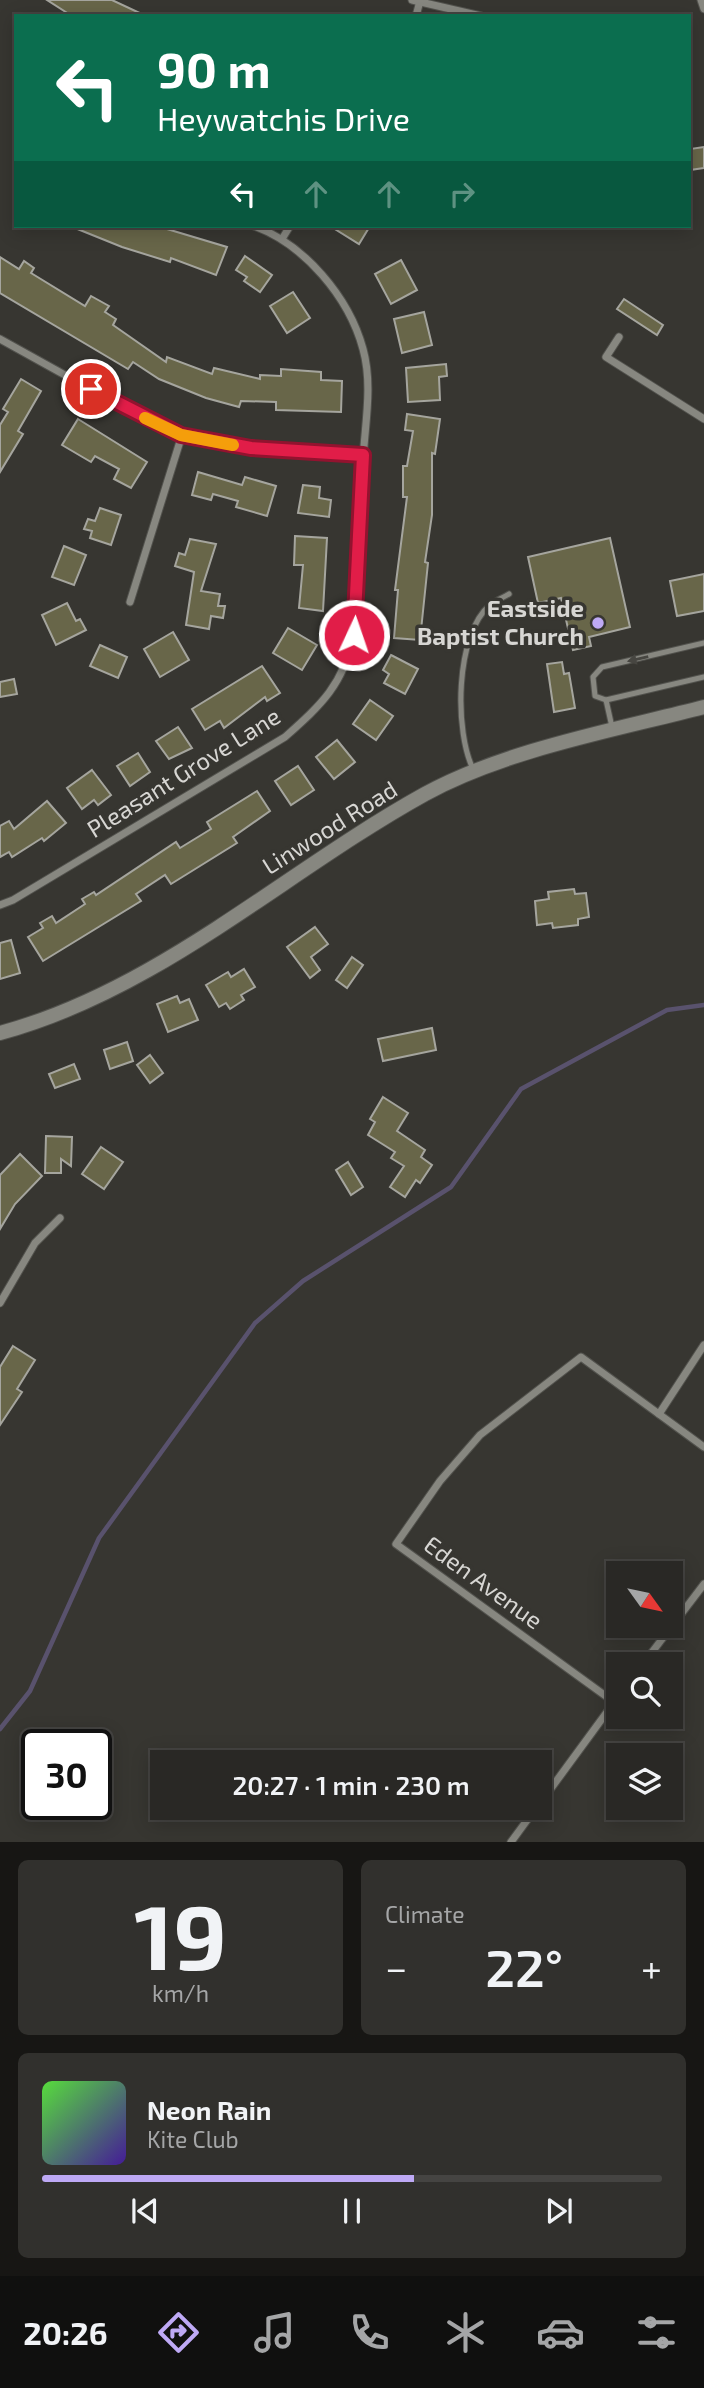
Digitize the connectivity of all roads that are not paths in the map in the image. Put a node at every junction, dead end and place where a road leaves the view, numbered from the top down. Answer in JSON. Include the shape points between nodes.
{"nodes":[{"id":1,"x":412,"y":0,"type":"edge"},
{"id":2,"x":701,"y":0,"type":"edge"},
{"id":3,"x":420,"y":1,"type":"edge"},
{"id":4,"x":704,"y":9,"type":"edge"},
{"id":5,"x":473,"y":14,"type":"edge"},
{"id":6,"x":258,"y":228,"type":"edge"},
{"id":7,"x":289,"y":228,"type":"edge"},
{"id":8,"x":282,"y":239,"type":"junction"},
{"id":9,"x":619,"y":337,"type":"dead end"},
{"id":10,"x":0,"y":339,"type":"edge"},
{"id":11,"x":704,"y":419,"type":"edge"},
{"id":12,"x":181,"y":435,"type":"junction"},
{"id":13,"x":363,"y":455,"type":"junction"},
{"id":14,"x":509,"y":594,"type":"dead end"},
{"id":15,"x":130,"y":602,"type":"dead end"},
{"id":16,"x":704,"y":643,"type":"edge"},
{"id":17,"x":704,"y":677,"type":"edge"},
{"id":18,"x":606,"y":700,"type":"junction"},
{"id":19,"x":704,"y":707,"type":"edge"},
{"id":20,"x":613,"y":730,"type":"junction"},
{"id":21,"x":474,"y":772,"type":"junction"},
{"id":22,"x":0,"y":905,"type":"edge"},
{"id":23,"x":0,"y":1033,"type":"edge"},
{"id":24,"x":60,"y":1217,"type":"dead end"},
{"id":25,"x":0,"y":1303,"type":"edge"},
{"id":26,"x":704,"y":1345,"type":"edge"},
{"id":27,"x":659,"y":1414,"type":"junction"},
{"id":28,"x":704,"y":1447,"type":"edge"},
{"id":29,"x":704,"y":1584,"type":"edge"},
{"id":30,"x":652,"y":1652,"type":"edge"},
{"id":31,"x":606,"y":1693,"type":"edge"},
{"id":32,"x":606,"y":1714,"type":"edge"},
{"id":33,"x":552,"y":1787,"type":"edge"},
{"id":34,"x":527,"y":1820,"type":"edge"},
{"id":35,"x":511,"y":1842,"type":"edge"}],
"edges":[{"from":1,"to":3,"type":"street"},
{"from":2,"to":4,"type":"street"},
{"from":3,"to":5,"type":"street"},
{"from":6,"to":8,"type":"street","name":"Pleasant Grove Lane"},
{"from":7,"to":8,"type":"street"},
{"from":8,"to":13,"type":"street","name":"Pleasant Grove Lane","via":[[306,257],[332,288],[363,349],[368,396]]},
{"from":9,"to":11,"type":"street","via":[[606,357]]},
{"from":10,"to":12,"type":"street"},
{"from":12,"to":13,"type":"street","via":[[251,448]]},
{"from":12,"to":15,"type":"street"},
{"from":13,"to":22,"type":"street","name":"Pleasant Grove Lane","via":[[354,635],[348,665],[328,696],[285,737]]},
{"from":14,"to":21,"type":"lane","via":[[483,612],[464,657],[463,742]]},
{"from":16,"to":18,"type":"lane","one_way":true,"via":[[602,667],[593,677],[596,696]]},
{"from":17,"to":18,"type":"lane"},
{"from":18,"to":20,"type":"lane"},
{"from":19,"to":20,"type":"street","name":"Linwood Road"},
{"from":20,"to":21,"type":"street","name":"Linwood Road"},
{"from":21,"to":23,"type":"street","name":"Linwood Road","via":[[426,794],[174,955],[47,1018]]},
{"from":24,"to":25,"type":"street","via":[[35,1243]]},
{"from":26,"to":27,"type":"street"},
{"from":27,"to":28,"type":"street","name":"Eden Avenue"},
{"from":27,"to":31,"type":"street","name":"Eden Avenue","via":[[581,1357],[480,1435],[440,1481],[396,1544]]},
{"from":29,"to":30,"type":"street"},
{"from":32,"to":33,"type":"street"},
{"from":34,"to":35,"type":"street"}]}
